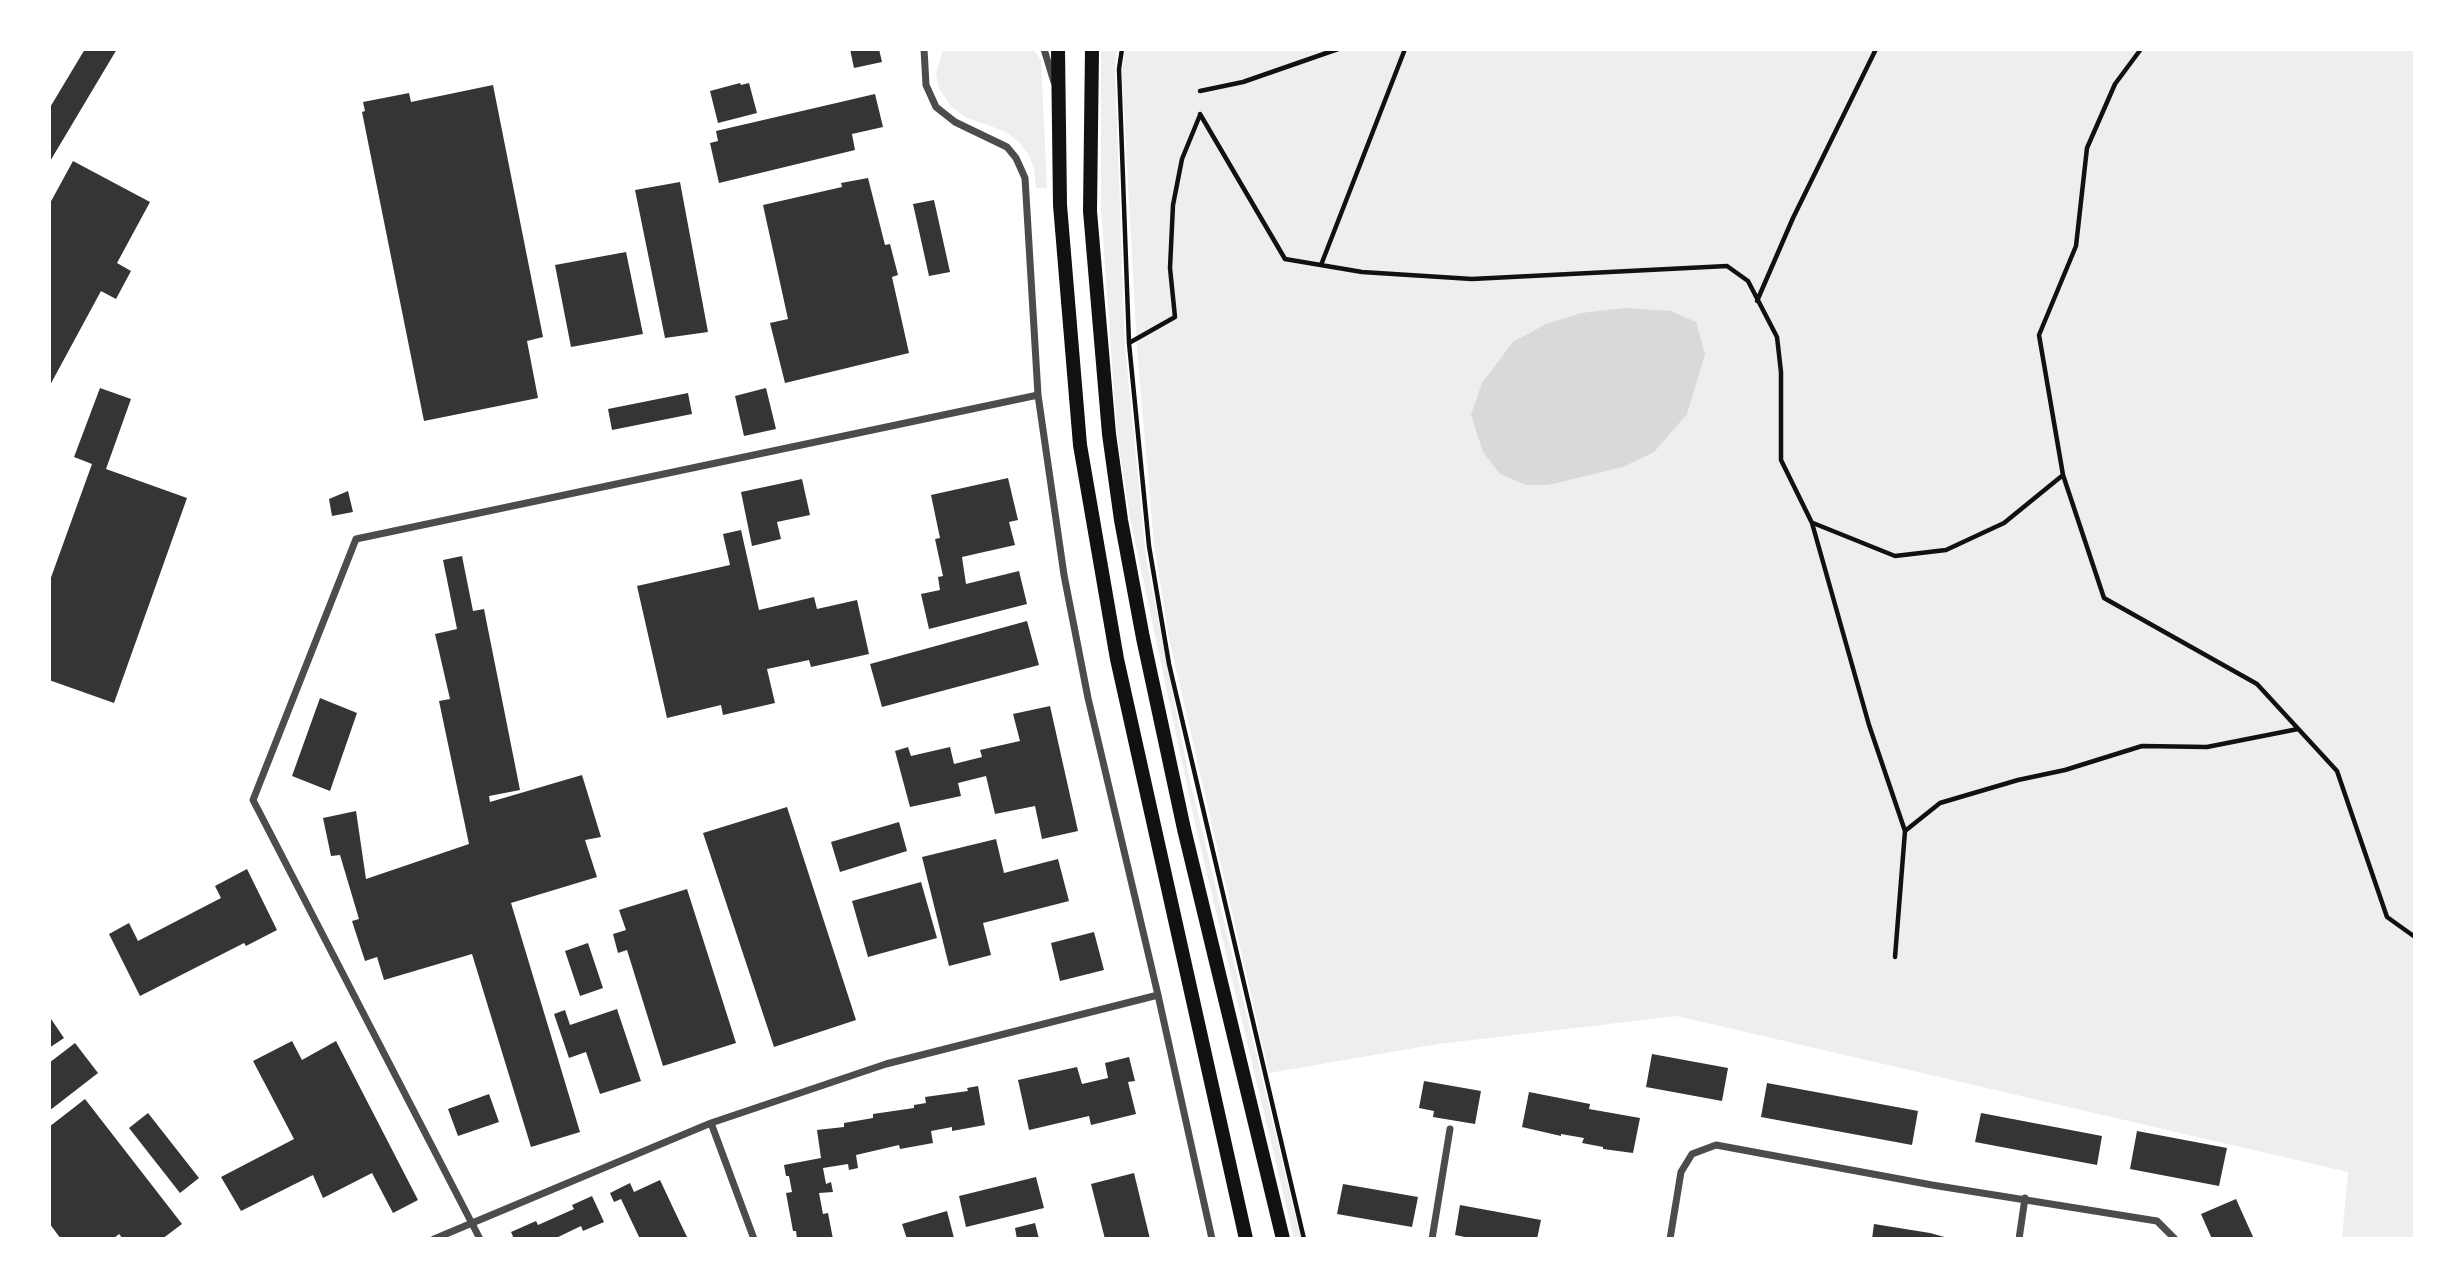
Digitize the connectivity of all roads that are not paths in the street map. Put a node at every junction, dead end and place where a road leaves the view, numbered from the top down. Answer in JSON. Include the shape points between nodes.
{"nodes":[{"id":1,"x":924,"y":49,"type":"edge"},
{"id":2,"x":1044,"y":49,"type":"edge"},
{"id":3,"x":1058,"y":49,"type":"edge"},
{"id":4,"x":1092,"y":49,"type":"edge"},
{"id":5,"x":1058,"y":96,"type":"junction"},
{"id":6,"x":1038,"y":395,"type":"junction"},
{"id":7,"x":1158,"y":995,"type":"junction"},
{"id":8,"x":711,"y":1123,"type":"junction"},
{"id":9,"x":1450,"y":1129,"type":"dead end"},
{"id":10,"x":2025,"y":1198,"type":"junction"},
{"id":11,"x":472,"y":1222,"type":"junction"},
{"id":12,"x":434,"y":1239,"type":"edge"},
{"id":13,"x":480,"y":1239,"type":"edge"},
{"id":14,"x":754,"y":1239,"type":"edge"},
{"id":15,"x":1212,"y":1239,"type":"edge"},
{"id":16,"x":1246,"y":1239,"type":"edge"},
{"id":17,"x":1283,"y":1239,"type":"edge"},
{"id":18,"x":1432,"y":1239,"type":"edge"},
{"id":19,"x":1670,"y":1239,"type":"edge"},
{"id":20,"x":2019,"y":1239,"type":"edge"},
{"id":21,"x":2175,"y":1239,"type":"edge"}],
"edges":[{"from":1,"to":6,"type":"street","via":[[926,85],[936,107],[955,122],[1007,147],[1025,178]]},
{"from":2,"to":5,"type":"street"},
{"from":3,"to":5,"type":"main road"},
{"from":4,"to":17,"type":"main road","via":[[1090,211],[1121,520],[1184,829]]},
{"from":5,"to":16,"type":"main road","via":[[1065,274],[1091,519],[1117,659]]},
{"from":6,"to":7,"type":"street","via":[[1064,575],[1088,698]]},
{"from":6,"to":11,"type":"street","via":[[356,539],[253,800]]},
{"from":7,"to":8,"type":"street","via":[[908,1057]]},
{"from":7,"to":15,"type":"street"},
{"from":8,"to":11,"type":"street"},
{"from":8,"to":14,"type":"street"},
{"from":9,"to":18,"type":"street"},
{"from":10,"to":19,"type":"street","via":[[1716,1145],[1692,1154],[1681,1172]]},
{"from":10,"to":20,"type":"street"},
{"from":10,"to":21,"type":"street","via":[[2157,1221]]},
{"from":11,"to":12,"type":"street"},
{"from":11,"to":13,"type":"street"}]}
